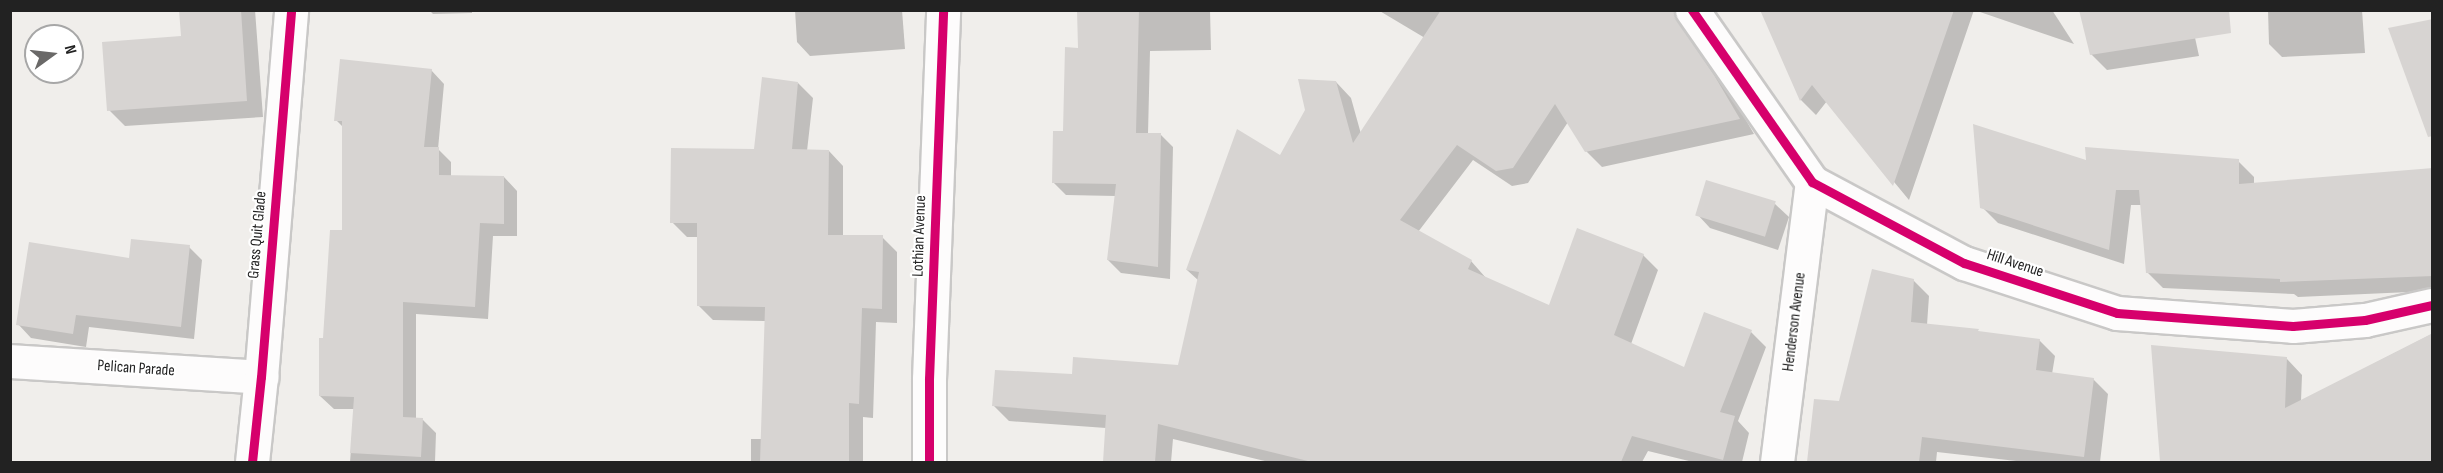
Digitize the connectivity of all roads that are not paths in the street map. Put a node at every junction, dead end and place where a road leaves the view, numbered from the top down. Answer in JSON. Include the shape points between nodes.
{"nodes":[{"id":1,"x":291,"y":10,"type":"edge"},
{"id":2,"x":943,"y":10,"type":"edge"},
{"id":3,"x":1692,"y":10,"type":"edge"},
{"id":4,"x":1812,"y":182,"type":"junction"},
{"id":5,"x":2433,"y":305,"type":"edge"},
{"id":6,"x":10,"y":361,"type":"edge"},
{"id":7,"x":261,"y":377,"type":"junction"},
{"id":8,"x":252,"y":462,"type":"edge"},
{"id":9,"x":929,"y":462,"type":"edge"},
{"id":10,"x":1777,"y":462,"type":"edge"}],
"edges":[{"from":1,"to":7,"type":"street","name":"Grass Quit Glade"},
{"from":2,"to":9,"type":"street","name":"Lothian Avenue"},
{"from":3,"to":4,"type":"street","name":"Hill Avenue"},
{"from":4,"to":5,"type":"street","name":"Hill Avenue","via":[[1964,263],[2117,314],[2293,326],[2365,320]]},
{"from":4,"to":10,"type":"street","name":"Henderson Avenue"},
{"from":6,"to":7,"type":"street","name":"Pelican Parade"},
{"from":7,"to":8,"type":"street","name":"Grass Quit Glade"}]}
